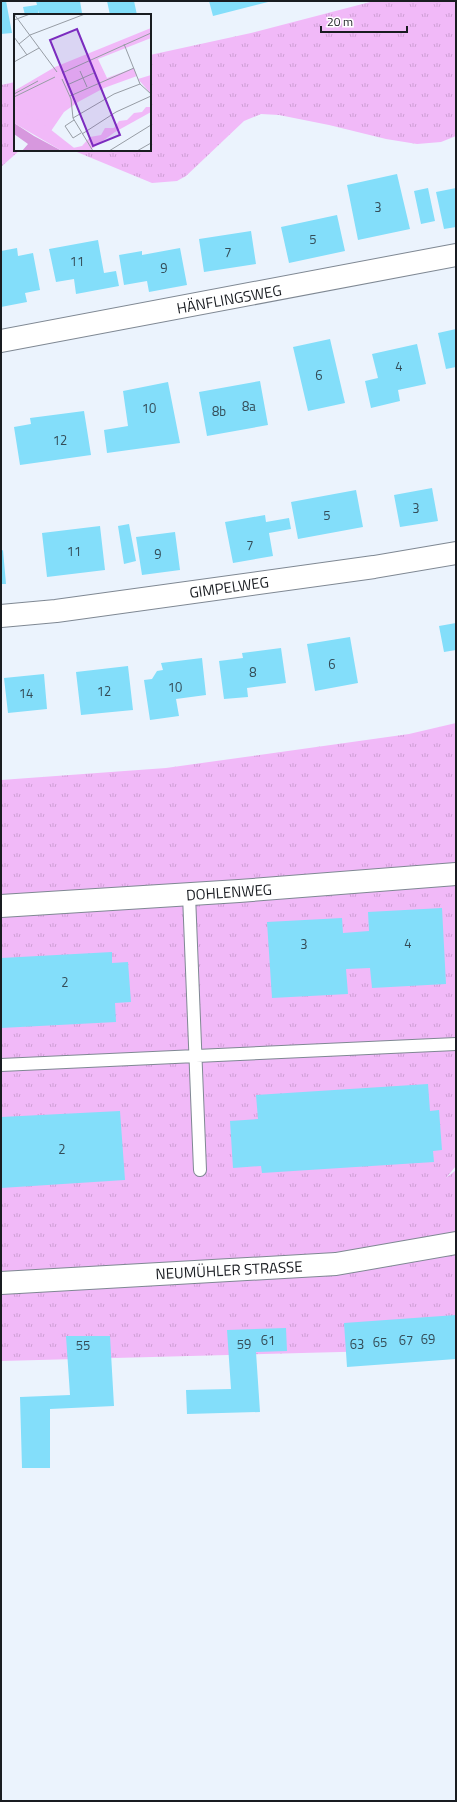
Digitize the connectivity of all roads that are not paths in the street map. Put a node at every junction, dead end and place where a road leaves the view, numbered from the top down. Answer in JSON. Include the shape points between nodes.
{"nodes":[{"id":1,"x":456,"y":256,"type":"edge"},
{"id":2,"x":1,"y":341,"type":"edge"},
{"id":3,"x":456,"y":553,"type":"edge"},
{"id":4,"x":1,"y":616,"type":"edge"},
{"id":5,"x":456,"y":874,"type":"edge"},
{"id":6,"x":189,"y":895,"type":"junction"},
{"id":7,"x":1,"y":906,"type":"edge"},
{"id":8,"x":456,"y":1044,"type":"edge"},
{"id":9,"x":195,"y":1056,"type":"junction"},
{"id":10,"x":1,"y":1065,"type":"edge"},
{"id":11,"x":200,"y":1170,"type":"dead end"},
{"id":12,"x":456,"y":1243,"type":"edge"},
{"id":13,"x":1,"y":1283,"type":"edge"}],
"edges":[{"from":1,"to":2,"type":"street","name":"HÄNFLINGSWEG"},
{"from":3,"to":4,"type":"street","name":"GIMPELWEG","via":[[374,568],[64,610]]},
{"from":5,"to":6,"type":"street","name":"DOHLENWEG"},
{"from":6,"to":7,"type":"street","name":"DOHLENWEG"},
{"from":6,"to":9,"type":"lane"},
{"from":8,"to":9,"type":"lane"},
{"from":9,"to":10,"type":"lane"},
{"from":9,"to":11,"type":"lane"},
{"from":12,"to":13,"type":"street","name":"NEUMÜHLER STRASSE","via":[[336,1264]]}]}
